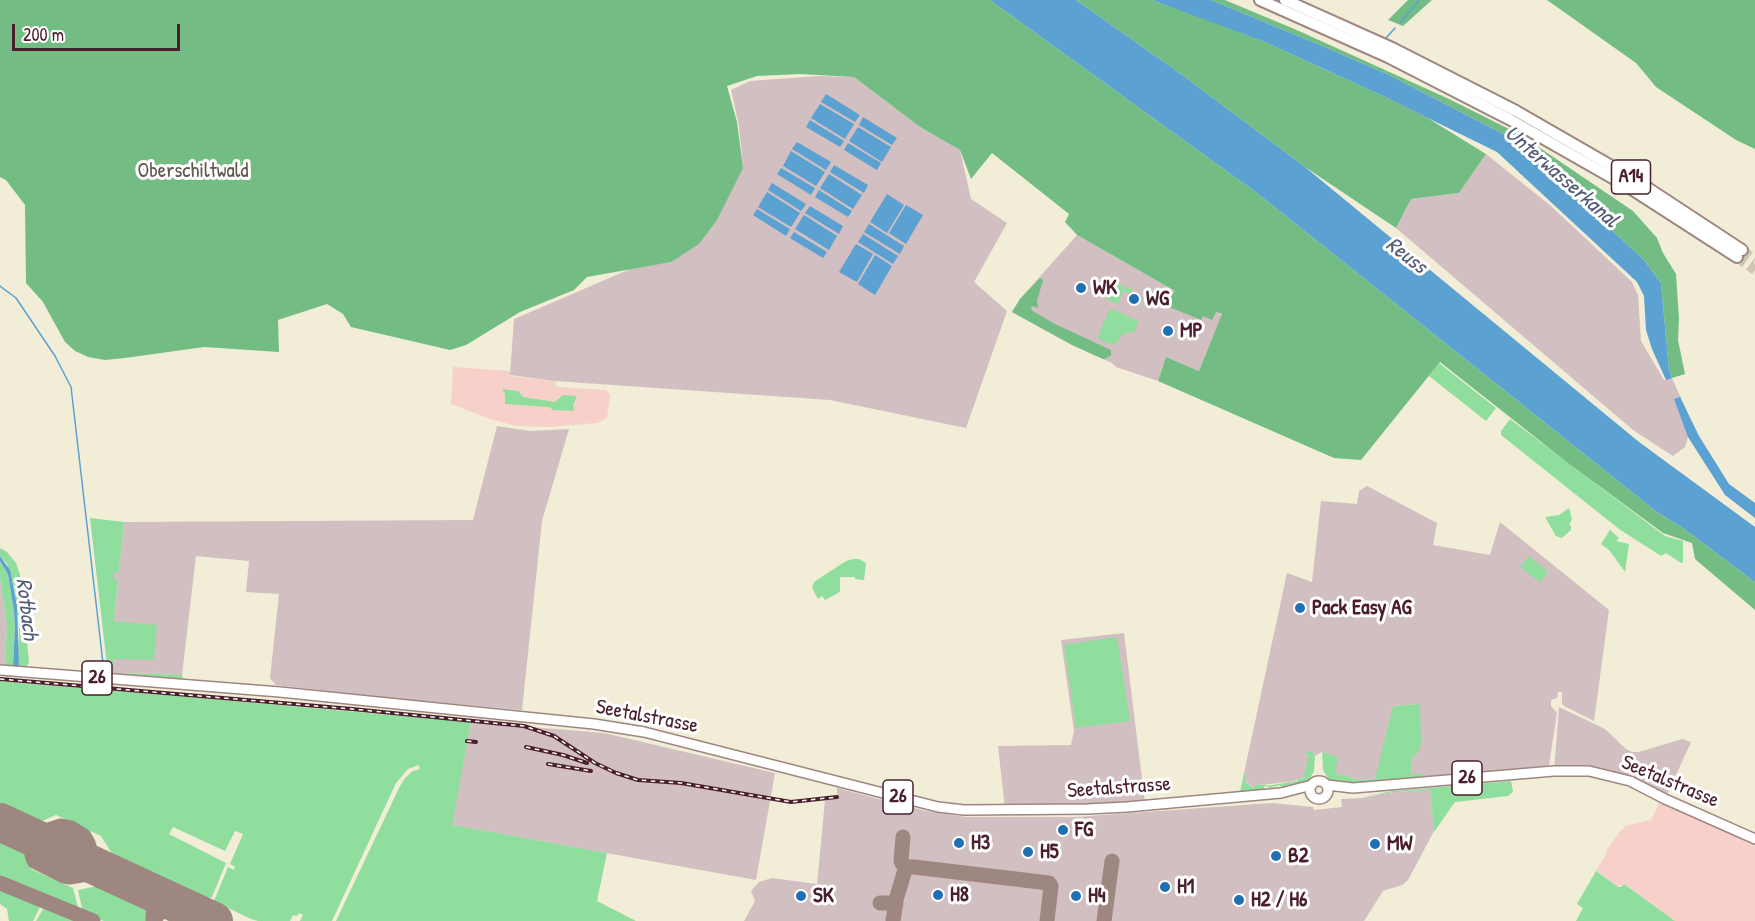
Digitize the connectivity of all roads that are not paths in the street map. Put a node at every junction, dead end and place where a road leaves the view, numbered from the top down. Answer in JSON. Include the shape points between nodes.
{"nodes":[{"id":1,"x":1260,"y":0,"type":"edge"},
{"id":2,"x":1285,"y":0,"type":"edge"},
{"id":3,"x":0,"y":670,"type":"edge"},
{"id":4,"x":1312,"y":785,"type":"junction"},
{"id":5,"x":1327,"y":790,"type":"junction"},
{"id":6,"x":1281,"y":794,"type":"junction"},
{"id":7,"x":1314,"y":798,"type":"junction"},
{"id":8,"x":1755,"y":839,"type":"edge"}],
"edges":[{"from":1,"to":2,"type":"highway","number":"A14","via":[[1388,57],[1509,118],[1739,254],[1634,179],[1526,116],[1392,48]]},
{"from":3,"to":6,"type":"main road","name":"Seetalstrasse","number":"26","via":[[280,692],[594,724],[725,751],[953,809],[1096,809]]},
{"from":4,"to":5,"type":"main road","via":[[1320,781]]},
{"from":4,"to":6,"type":"main road","name":"Seetalstrasse","number":"26"},
{"from":4,"to":7,"type":"main road","via":[[1310,792]]},
{"from":5,"to":7,"type":"main road","via":[[1321,799]]},
{"from":5,"to":8,"type":"main road","name":"Seetalstrasse","number":"26","via":[[1589,771],[1630,781]]},
{"from":6,"to":7,"type":"main road","name":"Seetalstrasse","number":"26"}]}
